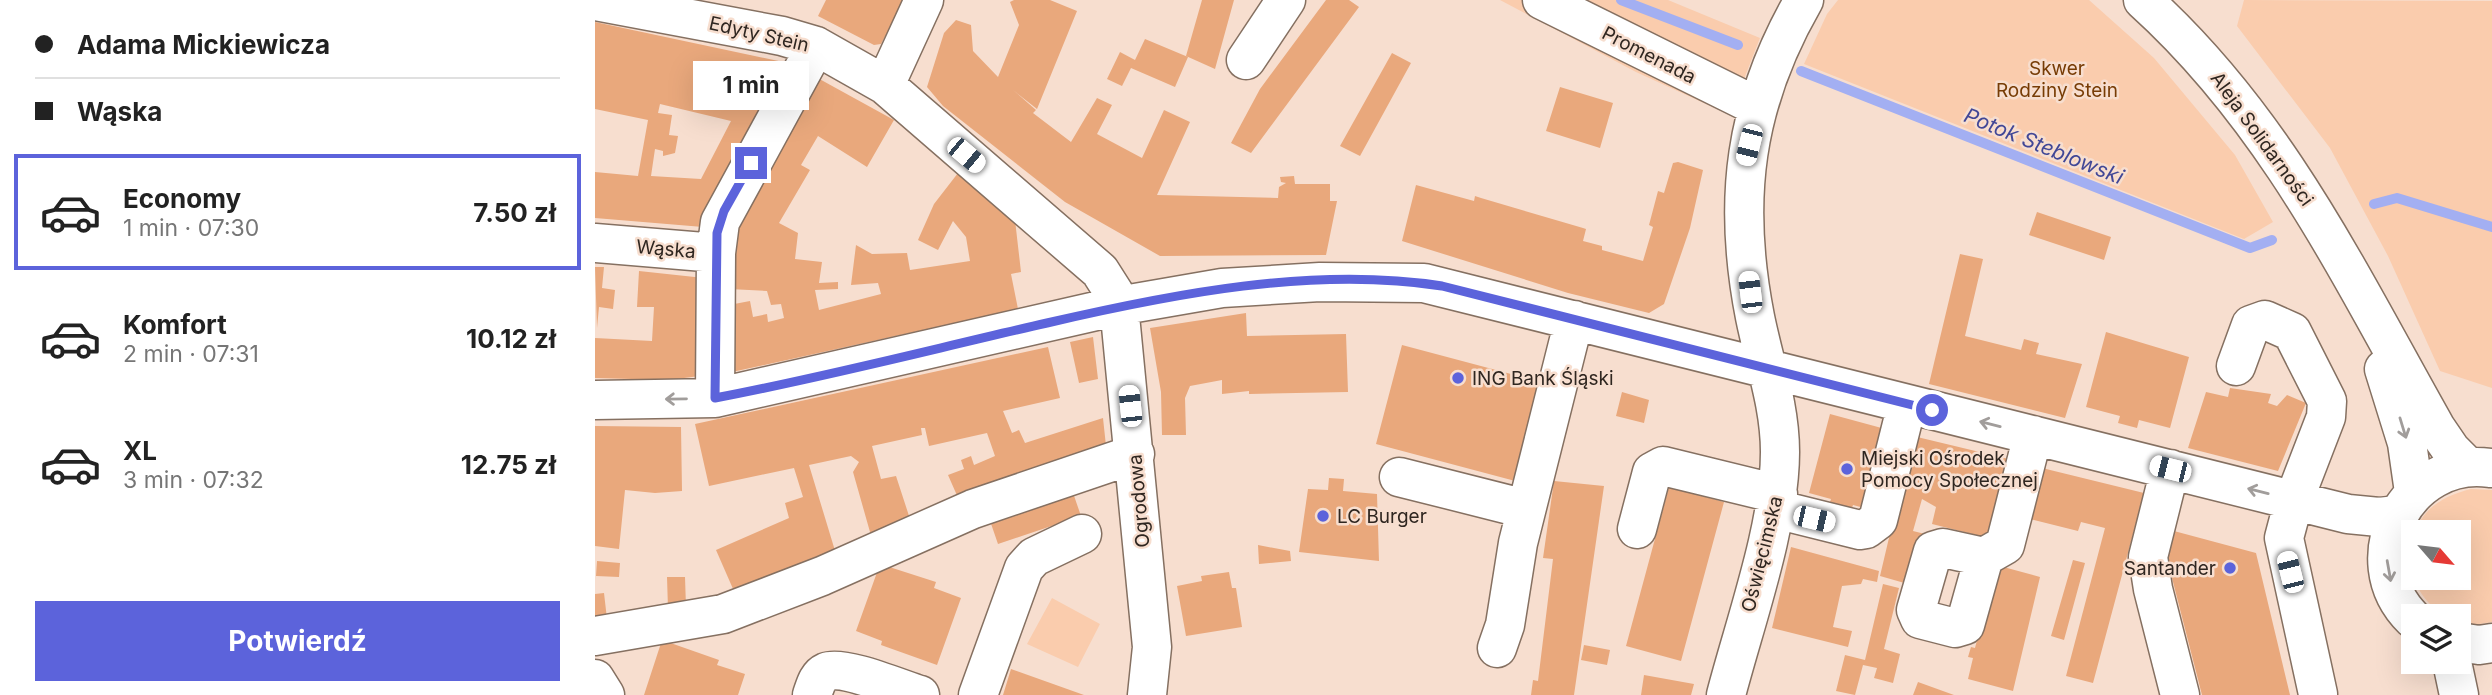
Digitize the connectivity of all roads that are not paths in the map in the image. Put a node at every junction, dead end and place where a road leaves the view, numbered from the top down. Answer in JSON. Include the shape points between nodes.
{"nodes":[{"id":1,"x":924,"y":0,"type":"edge"},
{"id":2,"x":1286,"y":0,"type":"edge"},
{"id":3,"x":1542,"y":0,"type":"edge"},
{"id":4,"x":1804,"y":0,"type":"edge"},
{"id":5,"x":2143,"y":0,"type":"edge"},
{"id":6,"x":595,"y":1,"type":"edge"},
{"id":7,"x":816,"y":46,"type":"junction"},
{"id":8,"x":1246,"y":60,"type":"dead end"},
{"id":9,"x":885,"y":85,"type":"junction"},
{"id":10,"x":1758,"y":107,"type":"junction"},
{"id":11,"x":595,"y":243,"type":"edge"},
{"id":12,"x":716,"y":253,"type":"junction"},
{"id":13,"x":2360,"y":293,"type":"junction"},
{"id":14,"x":1118,"y":306,"type":"junction"},
{"id":15,"x":1574,"y":320,"type":"junction"},
{"id":16,"x":2236,"y":366,"type":"dead end"},
{"id":17,"x":1769,"y":370,"type":"junction"},
{"id":18,"x":715,"y":398,"type":"junction"},
{"id":19,"x":595,"y":400,"type":"edge"},
{"id":20,"x":1907,"y":404,"type":"junction"},
{"id":21,"x":2033,"y":435,"type":"junction"},
{"id":22,"x":1135,"y":454,"type":"junction"},
{"id":23,"x":2485,"y":466,"type":"edge"},
{"id":24,"x":2170,"y":469,"type":"junction"},
{"id":25,"x":1399,"y":477,"type":"dead end"},
{"id":26,"x":2294,"y":500,"type":"junction"},
{"id":27,"x":1776,"y":502,"type":"junction"},
{"id":28,"x":2405,"y":504,"type":"junction"},
{"id":29,"x":1526,"y":509,"type":"junction"},
{"id":30,"x":1637,"y":529,"type":"dead end"},
{"id":31,"x":1082,"y":534,"type":"dead end"},
{"id":32,"x":1984,"y":557,"type":"dead end"},
{"id":33,"x":2403,"y":604,"type":"edge"},
{"id":34,"x":595,"y":636,"type":"edge"},
{"id":35,"x":2492,"y":643,"type":"edge"},
{"id":36,"x":2471,"y":644,"type":"edge"},
{"id":37,"x":1497,"y":648,"type":"dead end"},
{"id":38,"x":2455,"y":674,"type":"edge"},
{"id":39,"x":595,"y":679,"type":"edge"},
{"id":40,"x":2318,"y":694,"type":"edge"},
{"id":41,"x":605,"y":695,"type":"edge"},
{"id":42,"x":811,"y":695,"type":"edge"},
{"id":43,"x":920,"y":695,"type":"edge"},
{"id":44,"x":978,"y":695,"type":"edge"},
{"id":45,"x":1147,"y":695,"type":"edge"},
{"id":46,"x":1725,"y":695,"type":"edge"},
{"id":47,"x":2180,"y":695,"type":"edge"},
{"id":48,"x":2459,"y":695,"type":"edge"}],
"edges":[{"from":1,"to":9,"type":"street"},
{"from":2,"to":8,"type":"street"},
{"from":3,"to":10,"type":"street","name":"Promenada"},
{"from":4,"to":10,"type":"street","name":"Oświęcimska","via":[[1765,79]]},
{"from":5,"to":13,"type":"street","name":"Aleja Solidarności","via":[[2187,40],[2229,89],[2308,198]]},
{"from":6,"to":7,"type":"street","name":"Edyty Stein"},
{"from":7,"to":9,"type":"street","name":"Edyty Stein"},
{"from":7,"to":12,"type":"street","name":"Wąska","via":[[724,211]]},
{"from":9,"to":14,"type":"street","name":"Edyty Stein","via":[[1088,259],[1109,282]]},
{"from":10,"to":17,"type":"street","name":"Oświęcimska","via":[[1745,164],[1742,216],[1750,292]]},
{"from":11,"to":12,"type":"street","name":"Wąska"},
{"from":12,"to":18,"type":"street"},
{"from":13,"to":23,"type":"street","name":"Aleja Solidarności","via":[[2451,450]]},
{"from":13,"to":28,"type":"street","name":"Aleja Solidarności","one_way":true,"via":[[2407,443]]},
{"from":14,"to":15,"type":"street","via":[[1246,285],[1396,282],[1442,286]]},
{"from":14,"to":18,"type":"street"},
{"from":14,"to":22,"type":"street","name":"Ogrodowa"},
{"from":15,"to":17,"type":"street"},
{"from":15,"to":29,"type":"street"},
{"from":16,"to":26,"type":"street","via":[[2251,325],[2265,320],[2295,338],[2327,401],[2326,417]]},
{"from":17,"to":20,"type":"street"},
{"from":17,"to":27,"type":"street","name":"Oświęcimska","via":[[1779,430]]},
{"from":18,"to":19,"type":"street","one_way":true},
{"from":21,"to":20,"type":"street","one_way":true},
{"from":20,"to":27,"type":"street","via":[[1873,525],[1860,530]]},
{"from":21,"to":24,"type":"street"},
{"from":21,"to":32,"type":"street","via":[[2008,537],[1999,550]]},
{"from":22,"to":34,"type":"street","via":[[973,509],[723,614]]},
{"from":22,"to":45,"type":"street","name":"Ogrodowa","via":[[1152,647]]},
{"from":23,"to":28,"type":"street","via":[[2439,475]]},
{"from":26,"to":24,"type":"street","one_way":true},
{"from":24,"to":47,"type":"street","via":[[2148,557]]},
{"from":25,"to":29,"type":"street"},
{"from":26,"to":28,"type":"street","via":[[2365,517]]},
{"from":26,"to":40,"type":"street","via":[[2284,550]]},
{"from":27,"to":30,"type":"street","via":[[1657,467]]},
{"from":27,"to":46,"type":"street","name":"Oświęcimska"},
{"from":28,"to":33,"type":"street","one_way":true,"via":[[2388,539],[2387,564],[2393,589]]},
{"from":29,"to":37,"type":"street","via":[[1506,625]]},
{"from":31,"to":44,"type":"street","via":[[1034,557],[1024,568]]},
{"from":35,"to":36,"type":"street"},
{"from":38,"to":48,"type":"street"},
{"from":39,"to":41,"type":"street"},
{"from":42,"to":43,"type":"street","via":[[818,678],[827,671],[843,671]]}]}
